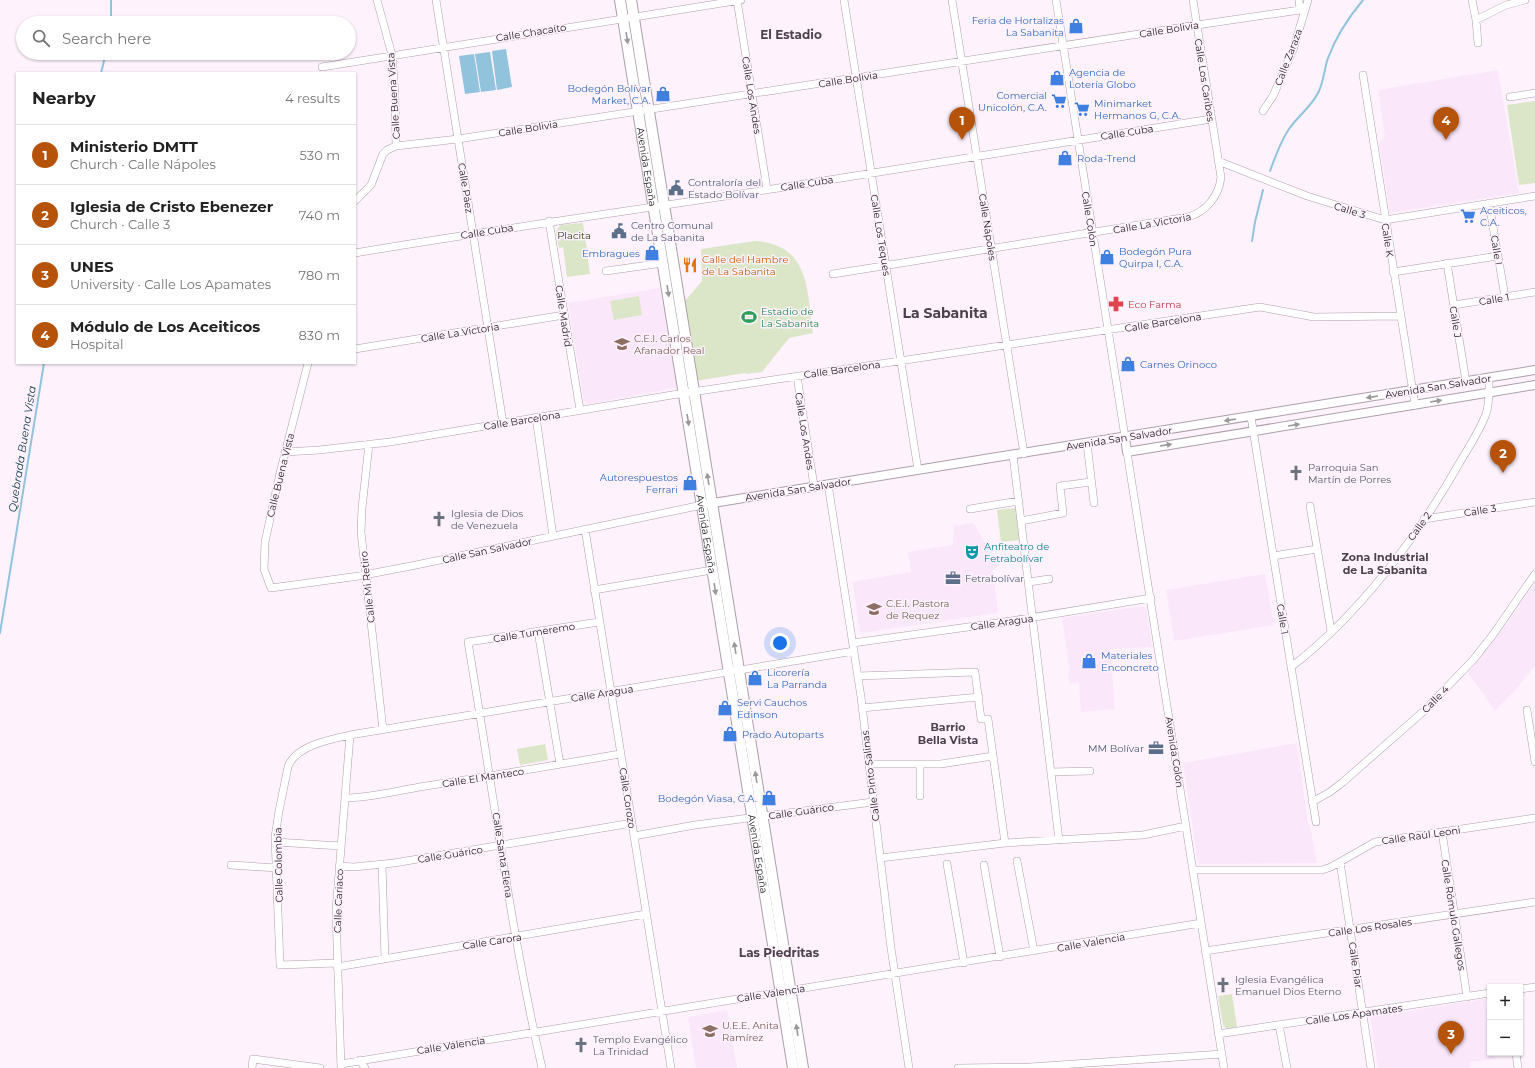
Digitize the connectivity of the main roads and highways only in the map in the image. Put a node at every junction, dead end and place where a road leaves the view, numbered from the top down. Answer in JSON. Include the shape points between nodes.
{"nodes":[{"id":1,"x":620,"y":0,"type":"edge"},
{"id":2,"x":631,"y":0,"type":"edge"},
{"id":3,"x":628,"y":17,"type":"junction"},
{"id":4,"x":659,"y":205,"type":"junction"},
{"id":5,"x":689,"y":393,"type":"junction"},
{"id":6,"x":707,"y":504,"type":"junction"},
{"id":7,"x":734,"y":672,"type":"junction"},
{"id":8,"x":785,"y":991,"type":"junction"},
{"id":9,"x":793,"y":1068,"type":"edge"},
{"id":10,"x":803,"y":1068,"type":"edge"}],
"edges":[{"from":1,"to":3,"type":"main road","name":"Avenida España"},
{"from":2,"to":3,"type":"main road","name":"Avenida España"},
{"from":3,"to":4,"type":"main road","name":"Avenida España"},
{"from":4,"to":5,"type":"main road","name":"Avenida España"},
{"from":4,"to":5,"type":"main road","name":"Avenida España","one_way":true,"via":[[663,263]]},
{"from":5,"to":6,"type":"main road","name":"Avenida España"},
{"from":7,"to":6,"type":"main road","name":"Avenida España","one_way":true},
{"from":6,"to":7,"type":"main road","name":"Avenida España","one_way":true,"via":[[712,570]]},
{"from":7,"to":8,"type":"main road","name":"Avenida España"},
{"from":8,"to":9,"type":"main road","name":"Avenida España"},
{"from":10,"to":8,"type":"main road","name":"Avenida España","one_way":true}]}
